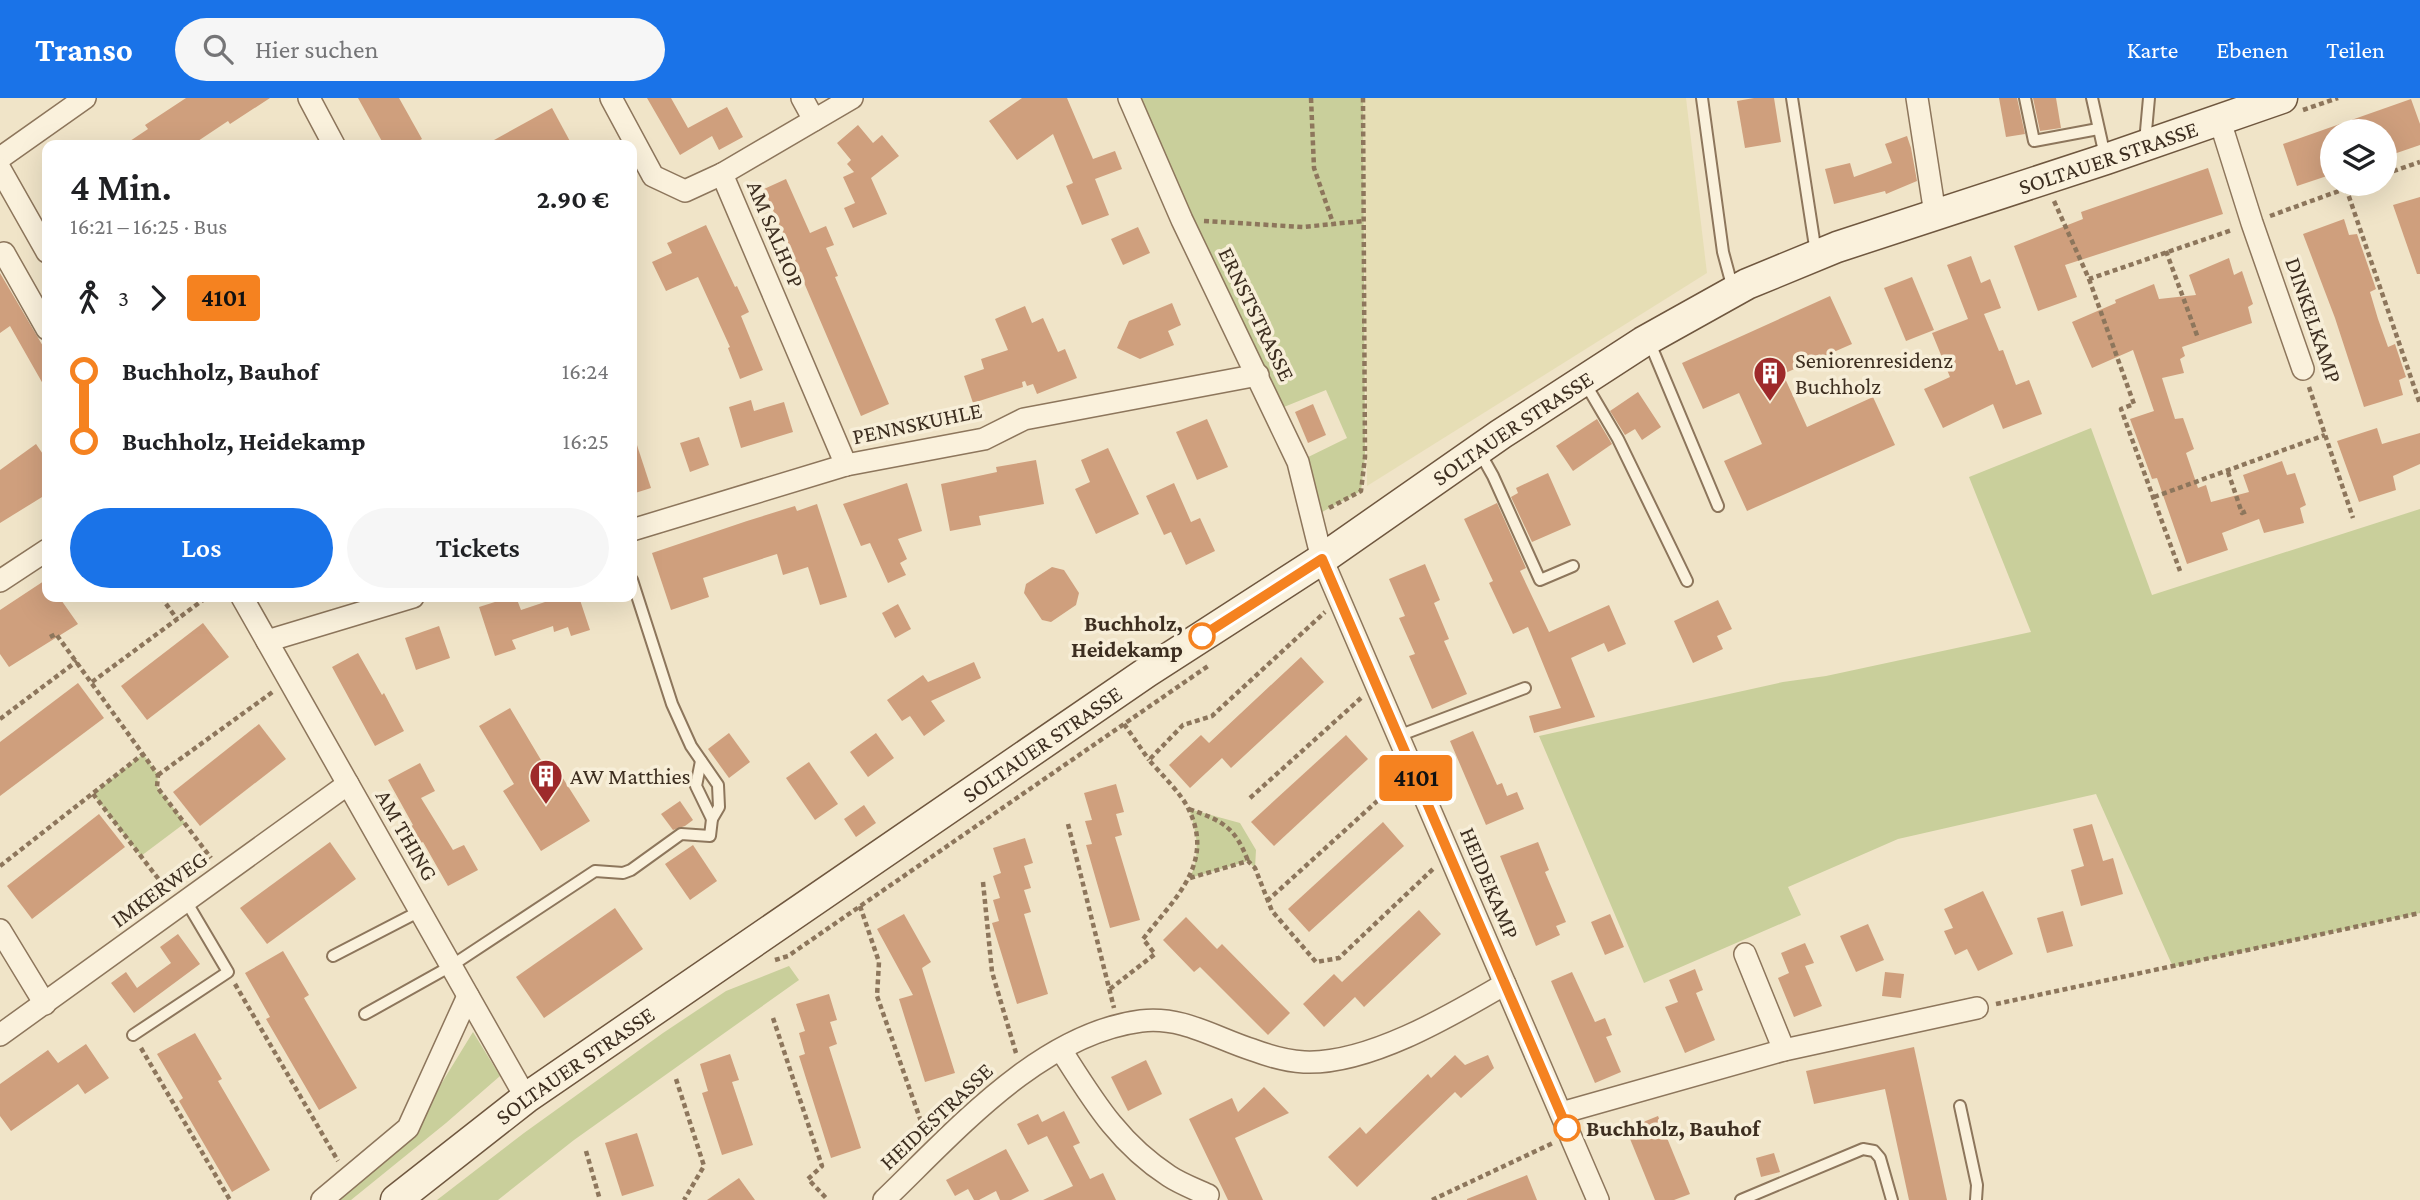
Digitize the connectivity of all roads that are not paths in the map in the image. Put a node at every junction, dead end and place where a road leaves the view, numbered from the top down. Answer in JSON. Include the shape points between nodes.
{"nodes":[{"id":1,"x":85,"y":98,"type":"edge"},
{"id":2,"x":309,"y":98,"type":"edge"},
{"id":3,"x":611,"y":98,"type":"edge"},
{"id":4,"x":802,"y":98,"type":"edge"},
{"id":5,"x":852,"y":98,"type":"edge"},
{"id":6,"x":1129,"y":98,"type":"edge"},
{"id":7,"x":1702,"y":98,"type":"edge"},
{"id":8,"x":1791,"y":98,"type":"edge"},
{"id":9,"x":1917,"y":98,"type":"edge"},
{"id":10,"x":2025,"y":98,"type":"edge"},
{"id":11,"x":2092,"y":98,"type":"edge"},
{"id":12,"x":2149,"y":98,"type":"edge"},
{"id":13,"x":2290,"y":105,"type":"edge"},
{"id":14,"x":2219,"y":118,"type":"junction"},
{"id":15,"x":814,"y":120,"type":"junction"},
{"id":16,"x":2098,"y":128,"type":"junction"},
{"id":17,"x":331,"y":140,"type":"edge"},
{"id":18,"x":634,"y":140,"type":"edge"},
{"id":19,"x":2145,"y":144,"type":"junction"},
{"id":20,"x":637,"y":146,"type":"edge"},
{"id":21,"x":0,"y":158,"type":"edge"},
{"id":22,"x":2106,"y":159,"type":"junction"},
{"id":23,"x":0,"y":169,"type":"edge"},
{"id":24,"x":722,"y":174,"type":"junction"},
{"id":25,"x":6,"y":194,"type":"edge"},
{"id":26,"x":1935,"y":214,"type":"junction"},
{"id":27,"x":36,"y":232,"type":"junction"},
{"id":28,"x":42,"y":243,"type":"edge"},
{"id":29,"x":2,"y":254,"type":"edge"},
{"id":30,"x":1817,"y":255,"type":"junction"},
{"id":31,"x":1733,"y":292,"type":"junction"},
{"id":32,"x":42,"y":321,"type":"edge"},
{"id":33,"x":1648,"y":339,"type":"junction"},
{"id":34,"x":2303,"y":369,"type":"road end"},
{"id":35,"x":1258,"y":375,"type":"junction"},
{"id":36,"x":1584,"y":381,"type":"junction"},
{"id":37,"x":1478,"y":450,"type":"junction"},
{"id":38,"x":846,"y":465,"type":"junction"},
{"id":39,"x":1718,"y":506,"type":"dead end"},
{"id":40,"x":637,"y":528,"type":"edge"},
{"id":41,"x":42,"y":553,"type":"edge"},
{"id":42,"x":1322,"y":559,"type":"junction"},
{"id":43,"x":1573,"y":566,"type":"dead end"},
{"id":44,"x":0,"y":581,"type":"edge"},
{"id":45,"x":1686,"y":581,"type":"dead end"},
{"id":46,"x":637,"y":596,"type":"edge"},
{"id":47,"x":245,"y":602,"type":"edge"},
{"id":48,"x":396,"y":602,"type":"edge"},
{"id":49,"x":267,"y":641,"type":"junction"},
{"id":50,"x":1525,"y":688,"type":"dead end"},
{"id":51,"x":1398,"y":736,"type":"junction"},
{"id":52,"x":701,"y":761,"type":"junction"},
{"id":53,"x":348,"y":784,"type":"junction"},
{"id":54,"x":712,"y":819,"type":"junction"},
{"id":55,"x":183,"y":904,"type":"junction"},
{"id":56,"x":420,"y":911,"type":"junction"},
{"id":57,"x":0,"y":930,"type":"edge"},
{"id":58,"x":1745,"y":954,"type":"dead end"},
{"id":59,"x":333,"y":956,"type":"dead end"},
{"id":60,"x":451,"y":966,"type":"junction"},
{"id":61,"x":1505,"y":984,"type":"junction"},
{"id":62,"x":468,"y":996,"type":"junction"},
{"id":63,"x":45,"y":1004,"type":"junction"},
{"id":64,"x":1977,"y":1008,"type":"road end"},
{"id":65,"x":365,"y":1014,"type":"dead end"},
{"id":66,"x":0,"y":1035,"type":"edge"},
{"id":67,"x":133,"y":1035,"type":"road end"},
{"id":68,"x":1061,"y":1050,"type":"junction"},
{"id":69,"x":1784,"y":1050,"type":"junction"},
{"id":70,"x":526,"y":1098,"type":"junction"},
{"id":71,"x":1960,"y":1106,"type":"dead end"},
{"id":72,"x":1560,"y":1113,"type":"junction"},
{"id":73,"x":1208,"y":1195,"type":"dead end"},
{"id":74,"x":322,"y":1200,"type":"edge"},
{"id":75,"x":396,"y":1200,"type":"edge"},
{"id":76,"x":884,"y":1200,"type":"edge"},
{"id":77,"x":1598,"y":1200,"type":"edge"},
{"id":78,"x":1741,"y":1200,"type":"edge"},
{"id":79,"x":1892,"y":1200,"type":"edge"},
{"id":80,"x":1976,"y":1200,"type":"edge"}],
"edges":[{"from":1,"to":21,"type":"street"},
{"from":2,"to":17,"type":"street"},
{"from":3,"to":18,"type":"street","name":"AM SALHOP"},
{"from":4,"to":15,"type":"street"},
{"from":5,"to":15,"type":"street"},
{"from":6,"to":35,"type":"street","name":"ERNSTSTRASSE"},
{"from":7,"to":31,"type":"lane","via":[[1723,252]]},
{"from":8,"to":30,"type":"lane"},
{"from":9,"to":26,"type":"street"},
{"from":10,"to":16,"type":"lane","via":[[2034,141]]},
{"from":11,"to":16,"type":"lane"},
{"from":12,"to":19,"type":"lane"},
{"from":13,"to":14,"type":"main road","name":"SOLTAUER STRASSE"},
{"from":14,"to":19,"type":"main road","name":"SOLTAUER STRASSE"},
{"from":14,"to":34,"type":"street","name":"DINKELKAMP"},
{"from":15,"to":24,"type":"street"},
{"from":16,"to":22,"type":"lane"},
{"from":19,"to":22,"type":"main road","name":"SOLTAUER STRASSE"},
{"from":20,"to":24,"type":"street","name":"AM SALHOP","via":[[653,176],[685,191]]},
{"from":22,"to":26,"type":"main road","name":"SOLTAUER STRASSE"},
{"from":23,"to":25,"type":"street"},
{"from":24,"to":38,"type":"street","name":"AM SALHOP"},
{"from":25,"to":27,"type":"street"},
{"from":26,"to":30,"type":"main road","name":"SOLTAUER STRASSE"},
{"from":27,"to":28,"type":"street"},
{"from":27,"to":29,"type":"street"},
{"from":29,"to":32,"type":"street"},
{"from":30,"to":31,"type":"main road","name":"SOLTAUER STRASSE"},
{"from":31,"to":33,"type":"main road","name":"SOLTAUER STRASSE"},
{"from":33,"to":36,"type":"main road","name":"SOLTAUER STRASSE"},
{"from":33,"to":39,"type":"lane"},
{"from":35,"to":38,"type":"street","name":"PENNSKUHLE","via":[[1024,419],[984,439]]},
{"from":35,"to":42,"type":"street","name":"ERNSTSTRASSE","via":[[1298,462]]},
{"from":36,"to":37,"type":"main road","name":"SOLTAUER STRASSE"},
{"from":36,"to":45,"type":"lane","via":[[1618,439]]},
{"from":37,"to":42,"type":"main road","name":"SOLTAUER STRASSE"},
{"from":37,"to":43,"type":"lane","via":[[1540,580]]},
{"from":38,"to":40,"type":"street","name":"PENNSKUHLE"},
{"from":41,"to":44,"type":"street"},
{"from":42,"to":51,"type":"street","name":"HEIDEKAMP"},
{"from":42,"to":70,"type":"main road","name":"SOLTAUER STRASSE","via":[[1147,672]]},
{"from":46,"to":52,"type":"lane","via":[[672,704]]},
{"from":47,"to":49,"type":"street","name":"AM THING"},
{"from":48,"to":49,"type":"street"},
{"from":49,"to":53,"type":"street","name":"AM THING"},
{"from":50,"to":51,"type":"lane"},
{"from":51,"to":61,"type":"street","name":"HEIDEKAMP"},
{"from":52,"to":54,"type":"lane","via":[[696,786]]},
{"from":52,"to":54,"type":"lane","via":[[718,785],[719,807]]},
{"from":53,"to":55,"type":"street","name":"IMKERWEG"},
{"from":53,"to":56,"type":"street","name":"AM THING"},
{"from":54,"to":60,"type":"lane","via":[[709,835],[681,834],[623,873],[595,871]]},
{"from":55,"to":63,"type":"street","name":"IMKERWEG"},
{"from":55,"to":67,"type":"lane","via":[[228,972]]},
{"from":56,"to":59,"type":"lane"},
{"from":56,"to":60,"type":"street","name":"AM THING"},
{"from":57,"to":63,"type":"street"},
{"from":58,"to":69,"type":"street"},
{"from":60,"to":62,"type":"street","name":"AM THING"},
{"from":60,"to":65,"type":"lane"},
{"from":61,"to":68,"type":"street","name":"HEIDESTRASSE","via":[[1425,1028],[1331,1060],[1304,1062],[1270,1056],[1168,1020],[1118,1026]]},
{"from":61,"to":72,"type":"street","name":"HEIDEKAMP"},
{"from":62,"to":70,"type":"street","name":"AM THING"},
{"from":62,"to":74,"type":"street","via":[[408,1128]]},
{"from":63,"to":66,"type":"street","name":"IMKERWEG"},
{"from":64,"to":69,"type":"street"},
{"from":68,"to":73,"type":"street","via":[[1104,1117],[1131,1148],[1171,1178]]},
{"from":68,"to":76,"type":"street","name":"HEIDESTRASSE","via":[[993,1095]]},
{"from":69,"to":72,"type":"street"},
{"from":70,"to":75,"type":"main road","name":"SOLTAUER STRASSE"},
{"from":71,"to":80,"type":"lane","via":[[1977,1185]]},
{"from":72,"to":77,"type":"street","name":"HEIDEKAMP"},
{"from":78,"to":79,"type":"lane","via":[[1863,1149],[1880,1158]]}]}
